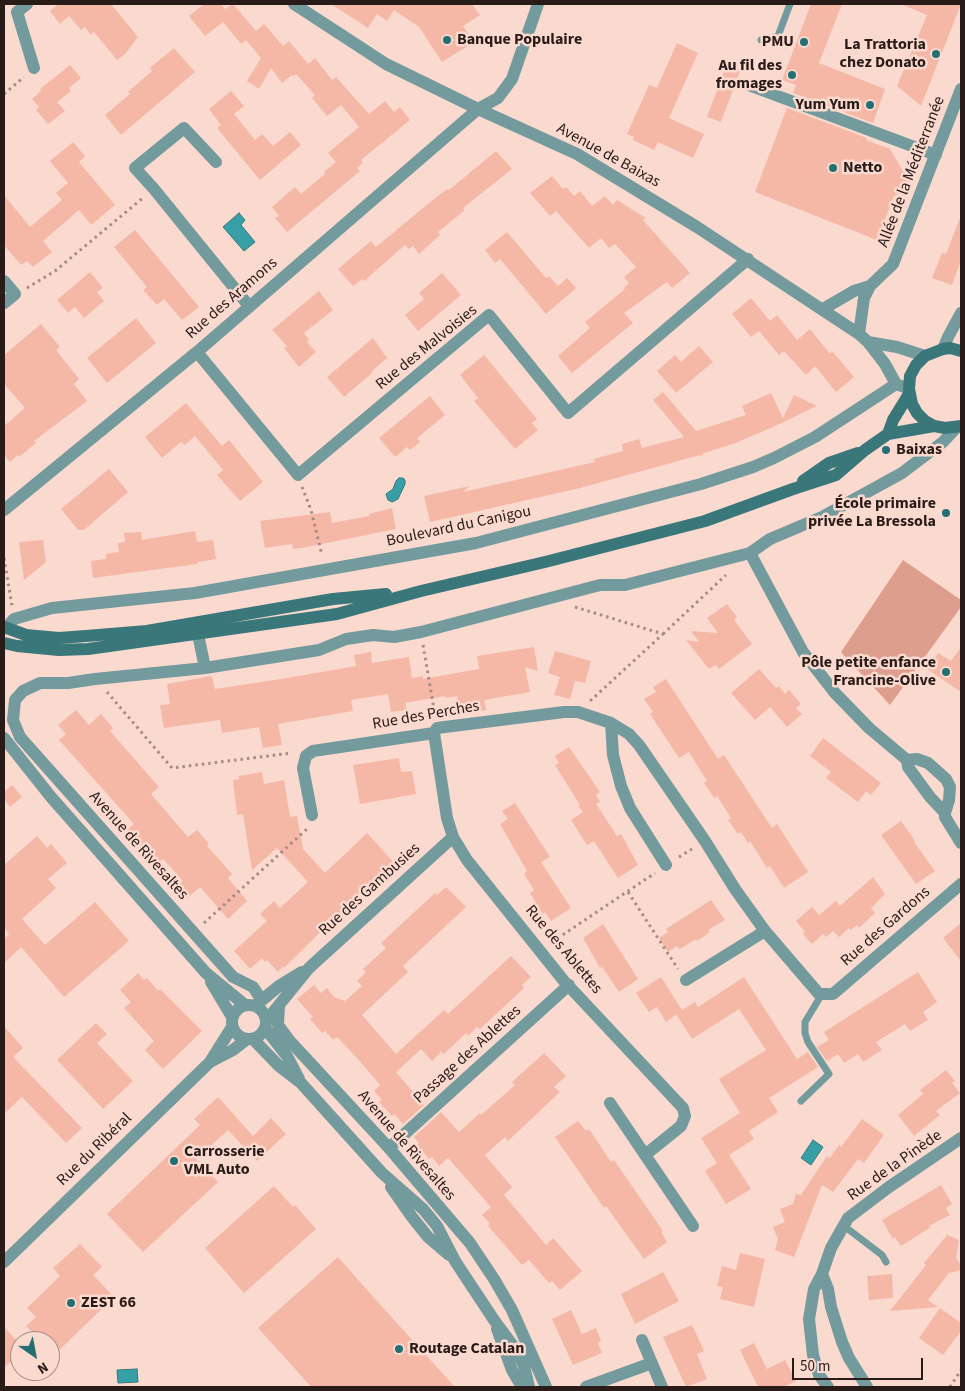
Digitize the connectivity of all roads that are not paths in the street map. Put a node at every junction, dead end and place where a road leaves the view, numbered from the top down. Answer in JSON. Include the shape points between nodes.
{"nodes":[{"id":1,"x":27,"y":4,"type":"edge"},
{"id":2,"x":294,"y":4,"type":"edge"},
{"id":3,"x":538,"y":4,"type":"edge"},
{"id":4,"x":790,"y":4,"type":"edge"},
{"id":5,"x":760,"y":40,"type":"dead end"},
{"id":6,"x":34,"y":68,"type":"road end"},
{"id":7,"x":751,"y":86,"type":"dead end"},
{"id":8,"x":961,"y":89,"type":"edge"},
{"id":9,"x":478,"y":109,"type":"junction"},
{"id":10,"x":936,"y":154,"type":"junction"},
{"id":11,"x":216,"y":162,"type":"dead end"},
{"id":12,"x":748,"y":259,"type":"junction"},
{"id":13,"x":4,"y":281,"type":"edge"},
{"id":14,"x":870,"y":286,"type":"junction"},
{"id":15,"x":4,"y":303,"type":"edge"},
{"id":16,"x":249,"y":306,"type":"junction"},
{"id":17,"x":822,"y":309,"type":"junction"},
{"id":18,"x":961,"y":313,"type":"edge"},
{"id":19,"x":864,"y":338,"type":"junction"},
{"id":20,"x":943,"y":348,"type":"junction"},
{"id":21,"x":960,"y":349,"type":"edge"},
{"id":22,"x":197,"y":352,"type":"junction"},
{"id":23,"x":925,"y":356,"type":"junction"},
{"id":24,"x":905,"y":389,"type":"junction"},
{"id":25,"x":934,"y":426,"type":"junction"},
{"id":26,"x":959,"y":427,"type":"edge"},
{"id":27,"x":888,"y":434,"type":"junction"},
{"id":28,"x":4,"y":510,"type":"edge"},
{"id":29,"x":750,"y":552,"type":"junction"},
{"id":30,"x":421,"y":591,"type":"junction"},
{"id":31,"x":8,"y":625,"type":"edge"},
{"id":32,"x":198,"y":634,"type":"junction"},
{"id":33,"x":4,"y":643,"type":"edge"},
{"id":34,"x":205,"y":668,"type":"junction"},
{"id":35,"x":612,"y":724,"type":"junction"},
{"id":36,"x":436,"y":731,"type":"junction"},
{"id":37,"x":4,"y":738,"type":"edge"},
{"id":38,"x":4,"y":750,"type":"edge"},
{"id":39,"x":907,"y":760,"type":"junction"},
{"id":40,"x":51,"y":797,"type":"junction"},
{"id":41,"x":945,"y":813,"type":"junction"},
{"id":42,"x":312,"y":815,"type":"road end"},
{"id":43,"x":453,"y":837,"type":"junction"},
{"id":44,"x":961,"y":843,"type":"edge"},
{"id":45,"x":666,"y":866,"type":"road end"},
{"id":46,"x":961,"y":884,"type":"edge"},
{"id":47,"x":765,"y":930,"type":"junction"},
{"id":48,"x":309,"y":968,"type":"junction"},
{"id":49,"x":206,"y":973,"type":"junction"},
{"id":50,"x":686,"y":980,"type":"road end"},
{"id":51,"x":569,"y":985,"type":"junction"},
{"id":52,"x":827,"y":994,"type":"junction"},
{"id":53,"x":254,"y":1003,"type":"junction"},
{"id":54,"x":279,"y":1006,"type":"junction"},
{"id":55,"x":232,"y":1022,"type":"junction"},
{"id":56,"x":265,"y":1025,"type":"junction"},
{"id":57,"x":250,"y":1039,"type":"junction"},
{"id":58,"x":210,"y":1062,"type":"junction"},
{"id":59,"x":301,"y":1083,"type":"junction"},
{"id":60,"x":801,"y":1101,"type":"dead end"},
{"id":61,"x":610,"y":1103,"type":"dead end"},
{"id":62,"x":961,"y":1138,"type":"edge"},
{"id":63,"x":389,"y":1148,"type":"junction"},
{"id":64,"x":645,"y":1154,"type":"junction"},
{"id":65,"x":693,"y":1226,"type":"dead end"},
{"id":66,"x":844,"y":1226,"type":"junction"},
{"id":67,"x":4,"y":1262,"type":"edge"},
{"id":68,"x":886,"y":1262,"type":"dead end"},
{"id":69,"x":822,"y":1274,"type":"junction"},
{"id":70,"x":512,"y":1310,"type":"junction"},
{"id":71,"x":494,"y":1320,"type":"junction"},
{"id":72,"x":642,"y":1340,"type":"dead end"},
{"id":73,"x":652,"y":1363,"type":"junction"},
{"id":74,"x":522,"y":1387,"type":"edge"},
{"id":75,"x":529,"y":1387,"type":"edge"},
{"id":76,"x":546,"y":1387,"type":"edge"},
{"id":77,"x":586,"y":1387,"type":"edge"},
{"id":78,"x":662,"y":1387,"type":"edge"},
{"id":79,"x":828,"y":1387,"type":"edge"},
{"id":80,"x":867,"y":1387,"type":"edge"}],
"edges":[{"from":1,"to":6,"type":"street","via":[[17,12]]},
{"from":2,"to":9,"type":"street","name":"Avenue de Baixas","via":[[386,64]]},
{"from":3,"to":9,"type":"street","name":"Rue des Aramons","via":[[512,79],[498,98]]},
{"from":4,"to":5,"type":"lane","via":[[778,36]]},
{"from":7,"to":10,"type":"street"},
{"from":8,"to":10,"type":"street","name":"Allée de la Méditerranée"},
{"from":9,"to":12,"type":"street","name":"Avenue de Baixas","via":[[577,154]]},
{"from":9,"to":16,"type":"street","name":"Rue des Aramons"},
{"from":10,"to":14,"type":"street","name":"Allée de la Méditerranée","via":[[894,264]]},
{"from":11,"to":16,"type":"street","via":[[184,128],[135,168]]},
{"from":12,"to":17,"type":"street","name":"Avenue de Baixas"},
{"from":12,"to":22,"type":"street","name":"Rue des Malvoisies","via":[[568,413],[489,315],[298,475]]},
{"from":13,"to":15,"type":"street","via":[[15,294]]},
{"from":14,"to":17,"type":"street","name":"Allée de la Méditerranée"},
{"from":14,"to":19,"type":"street","name":"Allée de la Méditerranée","via":[[864,298]]},
{"from":16,"to":22,"type":"street","name":"Rue des Aramons"},
{"from":17,"to":19,"type":"street","name":"Avenue de Baixas"},
{"from":18,"to":20,"type":"street"},
{"from":19,"to":23,"type":"street","name":"Avenue de Baixas"},
{"from":19,"to":24,"type":"street","name":"Avenue de Baixas"},
{"from":20,"to":21,"type":"street"},
{"from":20,"to":23,"type":"street"},
{"from":22,"to":28,"type":"street","name":"Rue des Aramons"},
{"from":23,"to":24,"type":"street","via":[[916,365]]},
{"from":24,"to":25,"type":"street","via":[[917,413]]},
{"from":24,"to":27,"type":"street"},
{"from":24,"to":31,"type":"street","name":"Boulevard du Canigou","via":[[753,467],[476,544],[195,592],[52,608]]},
{"from":25,"to":26,"type":"street"},
{"from":25,"to":27,"type":"street"},
{"from":26,"to":29,"type":"street","via":[[902,473]]},
{"from":27,"to":30,"type":"street","via":[[836,475],[705,522]]},
{"from":29,"to":34,"type":"street","via":[[624,585],[600,585],[421,632],[346,639],[319,650]]},
{"from":29,"to":39,"type":"street","via":[[802,652],[869,728]]},
{"from":30,"to":31,"type":"street","via":[[333,599],[121,633],[59,638],[26,635]]},
{"from":30,"to":32,"type":"street","via":[[337,614]]},
{"from":32,"to":33,"type":"street","via":[[68,650]]},
{"from":32,"to":34,"type":"street"},
{"from":34,"to":53,"type":"street","name":"Avenue de Rivesaltes","via":[[68,683],[40,683],[23,690],[15,700],[12,720],[20,737],[233,977],[253,987]]},
{"from":35,"to":36,"type":"street","name":"Rue des Perches","via":[[578,712],[564,712]]},
{"from":35,"to":45,"type":"street","via":[[613,755],[621,786],[630,808]]},
{"from":35,"to":47,"type":"street","name":"Rue des Perches","via":[[629,734],[639,745]]},
{"from":36,"to":42,"type":"street","name":"Rue des Perches","via":[[312,751],[306,756],[303,768]]},
{"from":36,"to":43,"type":"street","name":"Rue des Ablettes","via":[[447,818]]},
{"from":37,"to":40,"type":"street","name":"Avenue de Rivesaltes"},
{"from":38,"to":40,"type":"street","name":"Avenue de Rivesaltes"},
{"from":39,"to":41,"type":"street","via":[[908,767]]},
{"from":39,"to":41,"type":"street","via":[[917,758],[928,763],[946,778],[950,787]]},
{"from":40,"to":49,"type":"street","name":"Avenue de Rivesaltes"},
{"from":41,"to":44,"type":"street"},
{"from":43,"to":48,"type":"street","name":"Rue des Gambusies"},
{"from":43,"to":51,"type":"street","name":"Rue des Ablettes","via":[[467,860]]},
{"from":46,"to":52,"type":"street","name":"Rue des Gardons"},
{"from":47,"to":50,"type":"street"},
{"from":47,"to":52,"type":"street","name":"Rue des Perches","via":[[819,994]]},
{"from":48,"to":53,"type":"street","name":"Rue des Gambusies"},
{"from":48,"to":54,"type":"street","name":"Rue des Gambusies"},
{"from":49,"to":53,"type":"street","name":"Avenue de Rivesaltes"},
{"from":49,"to":55,"type":"street","name":"Avenue de Rivesaltes"},
{"from":51,"to":63,"type":"street","name":"Passage des Ablettes"},
{"from":51,"to":64,"type":"street","name":"Rue des Ablettes","via":[[683,1108],[685,1116],[681,1126]]},
{"from":52,"to":60,"type":"lane","via":[[805,1022],[805,1033],[829,1074]]},
{"from":53,"to":55,"type":"street","via":[[237,1010]]},
{"from":53,"to":56,"type":"street","via":[[262,1012]]},
{"from":54,"to":56,"type":"street","name":"Rue des Gambusies"},
{"from":54,"to":63,"type":"street","name":"Avenue de Rivesaltes","via":[[278,1025],[289,1040]]},
{"from":55,"to":57,"type":"street","via":[[236,1034]]},
{"from":55,"to":58,"type":"street","name":"Rue du Ribéral"},
{"from":56,"to":57,"type":"street","via":[[261,1034]]},
{"from":56,"to":59,"type":"street","name":"Avenue de Rivesaltes"},
{"from":57,"to":58,"type":"street","name":"Rue du Ribéral"},
{"from":57,"to":59,"type":"street","name":"Avenue de Rivesaltes"},
{"from":58,"to":67,"type":"street","name":"Rue du Ribéral"},
{"from":59,"to":71,"type":"street","name":"Avenue de Rivesaltes","via":[[382,1173],[423,1209],[437,1226],[455,1261]]},
{"from":61,"to":64,"type":"street"},
{"from":62,"to":66,"type":"street","name":"Rue de la Pinède","via":[[889,1186],[848,1218]]},
{"from":63,"to":70,"type":"street","name":"Avenue de Rivesaltes","via":[[470,1243]]},
{"from":64,"to":65,"type":"street"},
{"from":66,"to":68,"type":"lane","via":[[882,1254]]},
{"from":66,"to":69,"type":"street","name":"Rue de la Pinède","via":[[831,1248]]},
{"from":69,"to":79,"type":"street","name":"Rue de la Pinède","via":[[814,1289],[809,1319],[813,1356],[819,1375]]},
{"from":69,"to":80,"type":"street","via":[[842,1342]]},
{"from":70,"to":71,"type":"street"},
{"from":70,"to":76,"type":"street","name":"Avenue de Rivesaltes"},
{"from":71,"to":74,"type":"street","name":"Avenue de Rivesaltes","via":[[505,1355]]},
{"from":71,"to":75,"type":"street","name":"Avenue de Rivesaltes","via":[[517,1351]]},
{"from":72,"to":73,"type":"street"},
{"from":73,"to":77,"type":"street"},
{"from":73,"to":78,"type":"street"}]}
